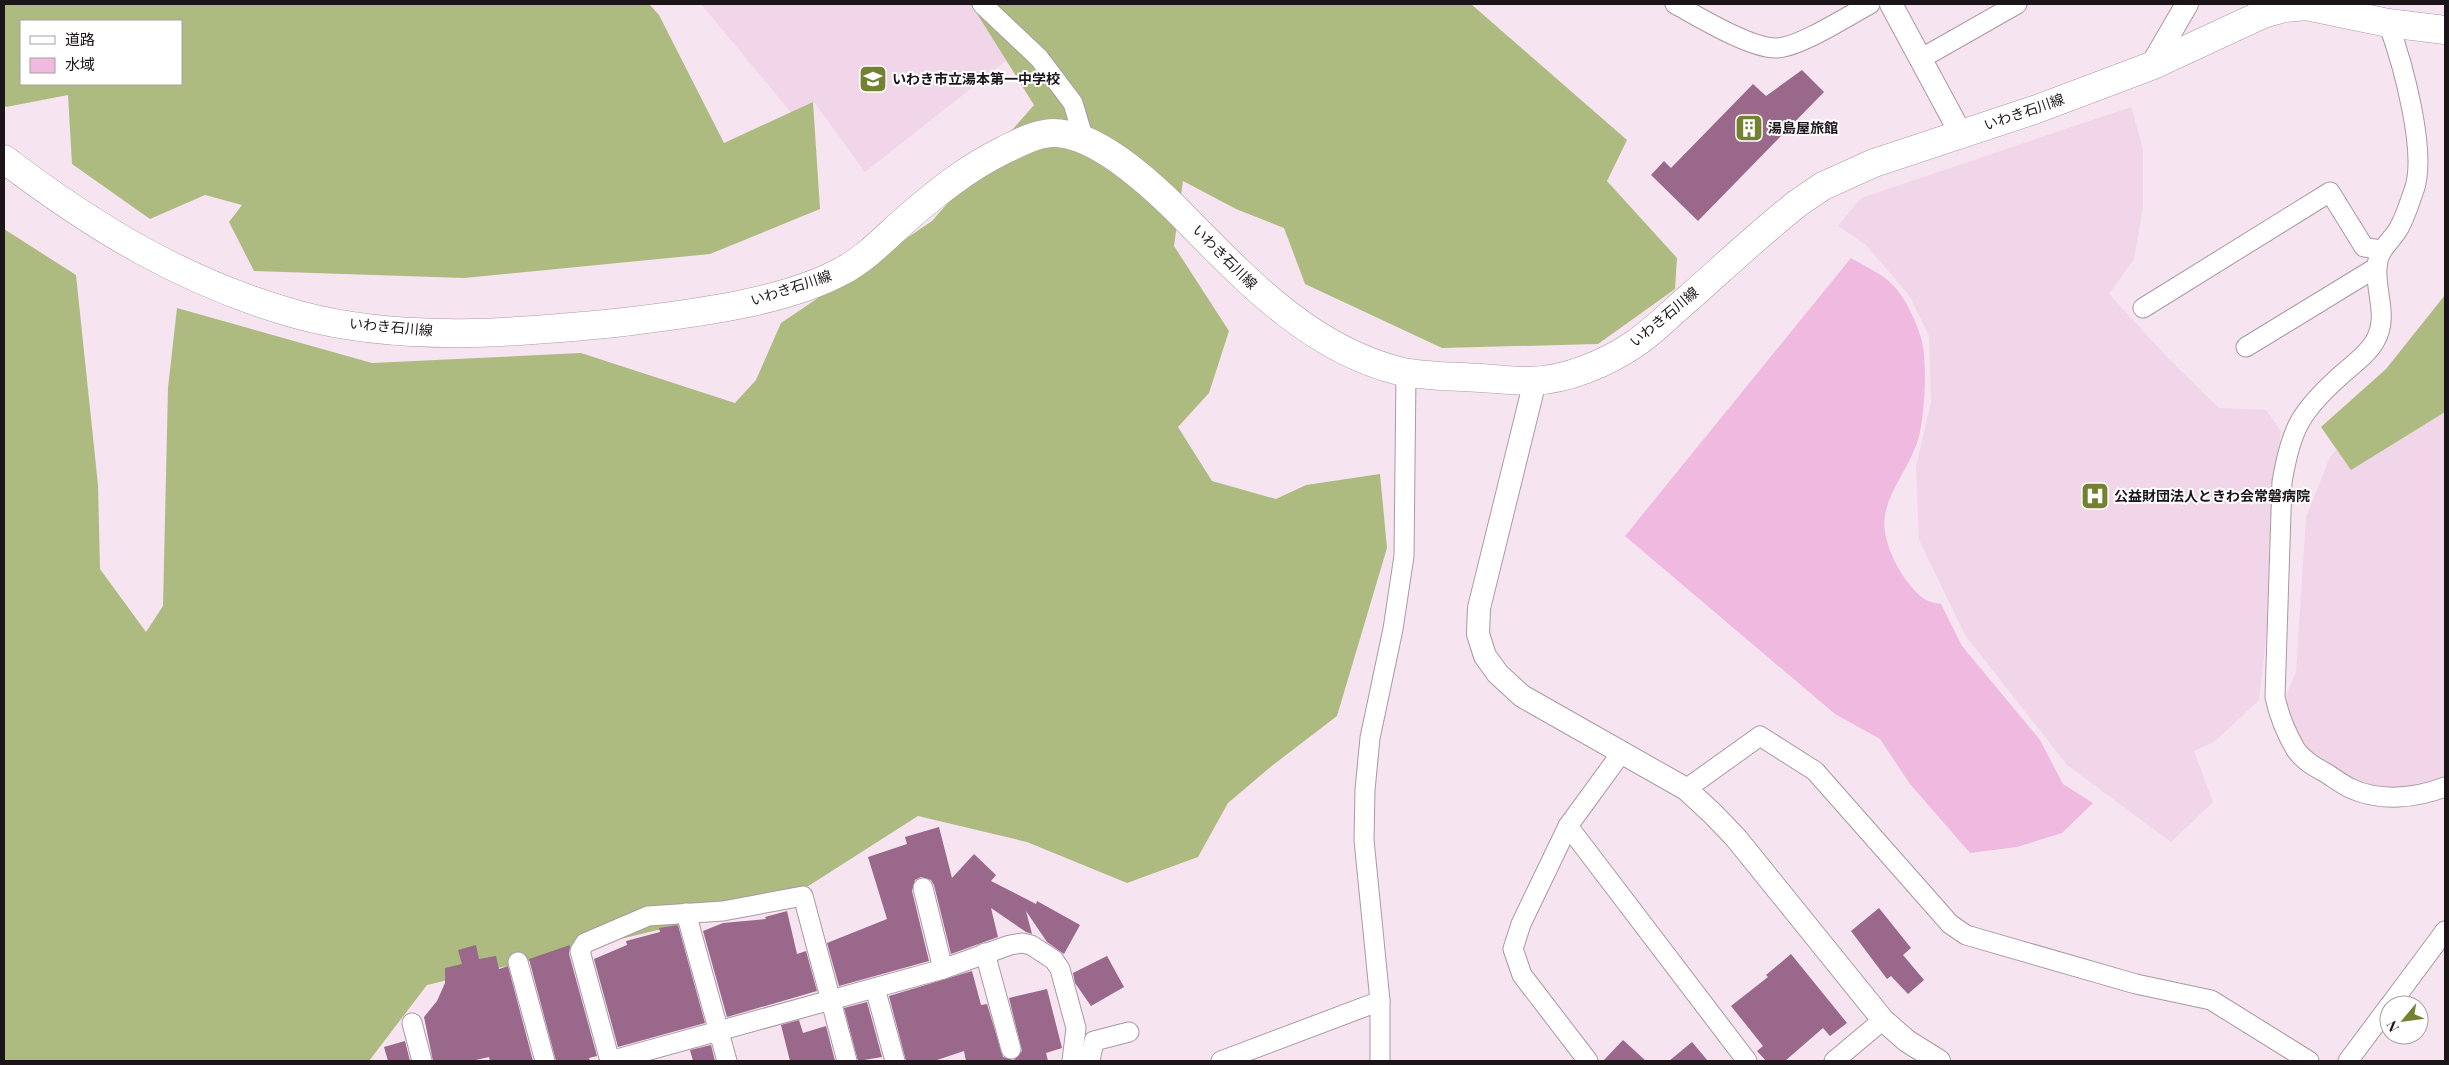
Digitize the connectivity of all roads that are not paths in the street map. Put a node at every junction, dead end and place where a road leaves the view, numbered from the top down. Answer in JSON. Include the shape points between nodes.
{"nodes":[{"id":1,"x":982,"y":4,"type":"edge"},
{"id":2,"x":1675,"y":4,"type":"edge"},
{"id":3,"x":1870,"y":4,"type":"edge"},
{"id":4,"x":1891,"y":4,"type":"edge"},
{"id":5,"x":2017,"y":4,"type":"edge"},
{"id":6,"x":2186,"y":4,"type":"edge"},
{"id":7,"x":2388,"y":23,"type":"junction"},
{"id":8,"x":2445,"y":30,"type":"edge"},
{"id":9,"x":1922,"y":58,"type":"junction"},
{"id":10,"x":2151,"y":66,"type":"junction"},
{"id":11,"x":1961,"y":134,"type":"junction"},
{"id":12,"x":1084,"y":140,"type":"junction"},
{"id":13,"x":4,"y":159,"type":"edge"},
{"id":14,"x":2379,"y":259,"type":"junction"},
{"id":15,"x":2142,"y":308,"type":"dead end"},
{"id":16,"x":2246,"y":346,"type":"dead end"},
{"id":17,"x":1406,"y":373,"type":"junction"},
{"id":18,"x":1535,"y":381,"type":"junction"},
{"id":19,"x":1622,"y":752,"type":"junction"},
{"id":20,"x":2445,"y":788,"type":"edge"},
{"id":21,"x":1686,"y":789,"type":"junction"},
{"id":22,"x":1568,"y":826,"type":"junction"},
{"id":23,"x":923,"y":888,"type":"dead end"},
{"id":24,"x":686,"y":913,"type":"junction"},
{"id":25,"x":2445,"y":930,"type":"edge"},
{"id":26,"x":985,"y":953,"type":"junction"},
{"id":27,"x":518,"y":962,"type":"dead end"},
{"id":28,"x":943,"y":969,"type":"junction"},
{"id":29,"x":875,"y":988,"type":"junction"},
{"id":30,"x":2398,"y":995,"type":"edge"},
{"id":31,"x":830,"y":1000,"type":"junction"},
{"id":32,"x":1380,"y":1000,"type":"junction"},
{"id":33,"x":1883,"y":1020,"type":"junction"},
{"id":34,"x":2379,"y":1020,"type":"edge"},
{"id":35,"x":412,"y":1023,"type":"dead end"},
{"id":36,"x":718,"y":1031,"type":"junction"},
{"id":37,"x":1129,"y":1032,"type":"dead end"},
{"id":38,"x":1011,"y":1048,"type":"dead end"},
{"id":39,"x":422,"y":1061,"type":"edge"},
{"id":40,"x":545,"y":1061,"type":"edge"},
{"id":41,"x":610,"y":1061,"type":"edge"},
{"id":42,"x":727,"y":1061,"type":"edge"},
{"id":43,"x":847,"y":1061,"type":"edge"},
{"id":44,"x":895,"y":1061,"type":"edge"},
{"id":45,"x":1072,"y":1061,"type":"edge"},
{"id":46,"x":1090,"y":1061,"type":"edge"},
{"id":47,"x":1221,"y":1061,"type":"edge"},
{"id":48,"x":1380,"y":1061,"type":"edge"},
{"id":49,"x":1588,"y":1061,"type":"edge"},
{"id":50,"x":1747,"y":1061,"type":"edge"},
{"id":51,"x":1834,"y":1061,"type":"edge"},
{"id":52,"x":1939,"y":1061,"type":"edge"},
{"id":53,"x":2308,"y":1061,"type":"edge"},
{"id":54,"x":2348,"y":1061,"type":"edge"}],
"edges":[{"from":1,"to":12,"type":"street","via":[[1039,58],[1073,103]]},
{"from":2,"to":3,"type":"street","via":[[1751,42],[1777,48],[1799,42]]},
{"from":4,"to":9,"type":"street"},
{"from":5,"to":9,"type":"street"},
{"from":6,"to":10,"type":"street"},
{"from":7,"to":8,"type":"main road","name":"いわき石川線"},
{"from":7,"to":10,"type":"main road","name":"いわき石川線","via":[[2306,6],[2284,8],[2263,14]]},
{"from":7,"to":14,"type":"street","via":[[2400,58],[2418,145],[2415,190],[2398,229]]},
{"from":9,"to":11,"type":"street"},
{"from":10,"to":11,"type":"main road","name":"いわき石川線"},
{"from":11,"to":18,"type":"main road","name":"いわき石川線","via":[[1874,163],[1823,186],[1776,220],[1635,343],[1603,362],[1571,374]]},
{"from":12,"to":13,"type":"main road","name":"いわき石川線","via":[[1056,133],[1030,137],[982,161],[934,195],[866,255],[818,283],[756,300],[671,316],[538,331],[474,333],[357,325],[302,316],[252,300],[185,274],[127,244],[61,203]]},
{"from":12,"to":17,"type":"main road","name":"いわき石川線","via":[[1118,159],[1159,192],[1261,293],[1309,331],[1342,351]]},
{"from":14,"to":15,"type":"street","via":[[2364,247],[2330,192]]},
{"from":14,"to":16,"type":"street"},
{"from":14,"to":20,"type":"street","via":[[2381,326],[2375,342],[2314,399],[2298,423],[2288,450],[2282,482],[2275,697],[2279,718],[2297,750],[2308,762],[2352,789],[2398,798]]},
{"from":17,"to":18,"type":"main road","name":"いわき石川線"},
{"from":17,"to":32,"type":"street","via":[[1404,556],[1393,629],[1370,738],[1365,790],[1364,840]]},
{"from":18,"to":19,"type":"street","via":[[1479,608],[1478,634],[1484,656],[1522,696]]},
{"from":19,"to":21,"type":"street"},
{"from":19,"to":22,"type":"street"},
{"from":21,"to":33,"type":"street","via":[[1736,838]]},
{"from":21,"to":53,"type":"street","via":[[1760,736],[1815,771],[1950,924],[1966,934],[2136,984],[2211,1000]]},
{"from":22,"to":49,"type":"street","via":[[1520,924],[1514,949],[1522,975]]},
{"from":22,"to":50,"type":"street"},
{"from":23,"to":28,"type":"street"},
{"from":24,"to":31,"type":"street","via":[[723,911],[803,896]]},
{"from":24,"to":36,"type":"street"},
{"from":24,"to":41,"type":"street","via":[[648,916],[585,943],[580,951]]},
{"from":25,"to":30,"type":"street"},
{"from":26,"to":28,"type":"street"},
{"from":26,"to":38,"type":"street"},
{"from":26,"to":45,"type":"street","via":[[1022,943],[1054,960],[1060,969],[1076,1028]]},
{"from":27,"to":40,"type":"street"},
{"from":28,"to":29,"type":"street"},
{"from":29,"to":31,"type":"street"},
{"from":29,"to":44,"type":"street"},
{"from":31,"to":36,"type":"street"},
{"from":31,"to":43,"type":"street"},
{"from":32,"to":47,"type":"street"},
{"from":32,"to":48,"type":"street"},
{"from":33,"to":51,"type":"street"},
{"from":33,"to":52,"type":"street","via":[[1907,1041]]},
{"from":34,"to":54,"type":"street"},
{"from":35,"to":39,"type":"street"},
{"from":36,"to":41,"type":"street"},
{"from":36,"to":42,"type":"street"},
{"from":37,"to":46,"type":"street","via":[[1094,1041]]}]}
